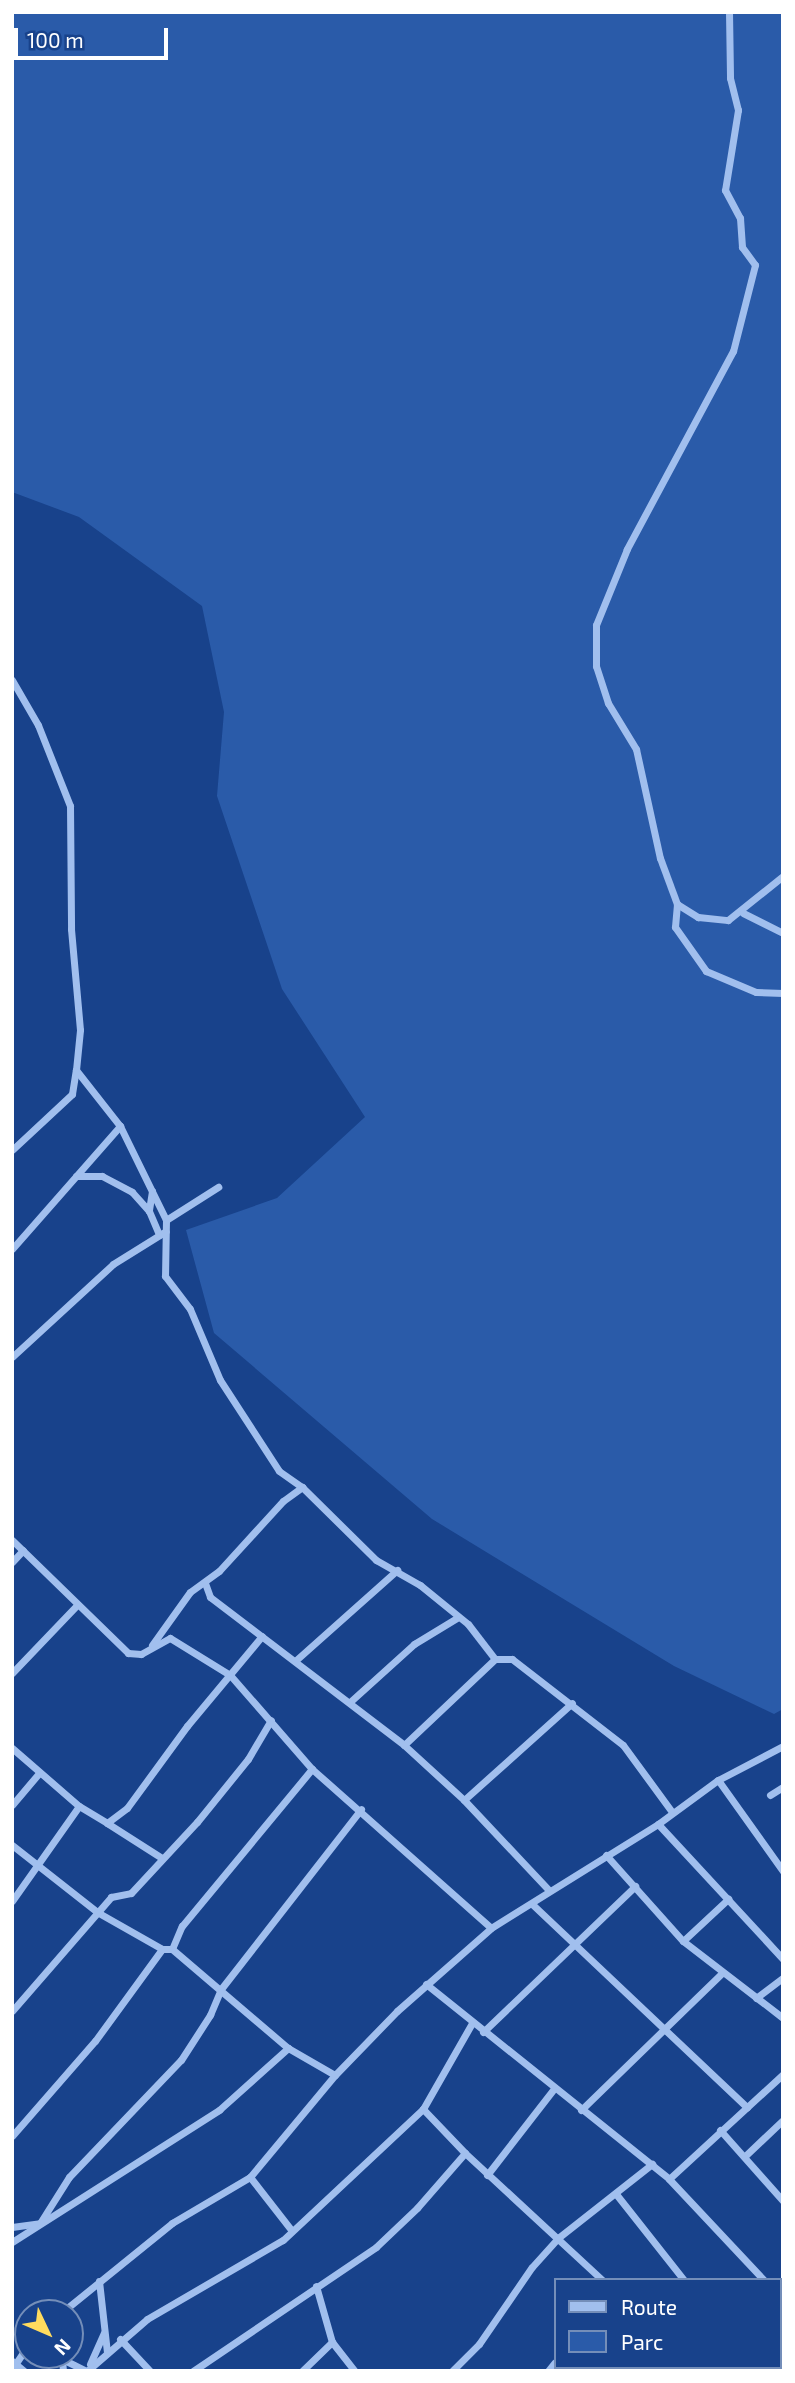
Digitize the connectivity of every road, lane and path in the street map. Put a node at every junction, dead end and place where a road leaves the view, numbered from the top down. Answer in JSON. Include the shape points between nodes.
{"nodes":[{"id":1,"x":729,"y":12,"type":"edge"},
{"id":2,"x":12,"y":680,"type":"edge"},
{"id":3,"x":783,"y":876,"type":"edge"},
{"id":4,"x":677,"y":904,"type":"junction"},
{"id":5,"x":743,"y":913,"type":"junction"},
{"id":6,"x":783,"y":933,"type":"edge"},
{"id":7,"x":783,"y":993,"type":"edge"},
{"id":8,"x":76,"y":1070,"type":"junction"},
{"id":9,"x":120,"y":1126,"type":"junction"},
{"id":10,"x":12,"y":1150,"type":"edge"},
{"id":11,"x":76,"y":1176,"type":"junction"},
{"id":12,"x":218,"y":1187,"type":"dead end"},
{"id":13,"x":152,"y":1191,"type":"junction"},
{"id":14,"x":149,"y":1211,"type":"junction"},
{"id":15,"x":166,"y":1220,"type":"junction"},
{"id":16,"x":162,"y":1233,"type":"junction"},
{"id":17,"x":12,"y":1249,"type":"edge"},
{"id":18,"x":12,"y":1357,"type":"edge"},
{"id":19,"x":302,"y":1487,"type":"junction"},
{"id":20,"x":12,"y":1540,"type":"edge"},
{"id":21,"x":23,"y":1550,"type":"junction"},
{"id":22,"x":12,"y":1563,"type":"edge"},
{"id":23,"x":397,"y":1570,"type":"junction"},
{"id":24,"x":205,"y":1583,"type":"junction"},
{"id":25,"x":78,"y":1604,"type":"junction"},
{"id":26,"x":457,"y":1618,"type":"junction"},
{"id":27,"x":262,"y":1636,"type":"junction"},
{"id":28,"x":150,"y":1648,"type":"junction"},
{"id":29,"x":495,"y":1660,"type":"junction"},
{"id":30,"x":295,"y":1661,"type":"junction"},
{"id":31,"x":12,"y":1673,"type":"edge"},
{"id":32,"x":230,"y":1675,"type":"junction"},
{"id":33,"x":351,"y":1701,"type":"junction"},
{"id":34,"x":572,"y":1703,"type":"junction"},
{"id":35,"x":271,"y":1720,"type":"junction"},
{"id":36,"x":404,"y":1745,"type":"junction"},
{"id":37,"x":783,"y":1746,"type":"edge"},
{"id":38,"x":12,"y":1748,"type":"edge"},
{"id":39,"x":312,"y":1769,"type":"junction"},
{"id":40,"x":39,"y":1773,"type":"junction"},
{"id":41,"x":718,"y":1780,"type":"junction"},
{"id":42,"x":783,"y":1787,"type":"edge"},
{"id":43,"x":771,"y":1795,"type":"dead end"},
{"id":44,"x":14,"y":1800,"type":"edge"},
{"id":45,"x":464,"y":1801,"type":"junction"},
{"id":46,"x":79,"y":1806,"type":"junction"},
{"id":47,"x":361,"y":1809,"type":"junction"},
{"id":48,"x":672,"y":1812,"type":"junction"},
{"id":49,"x":107,"y":1823,"type":"junction"},
{"id":50,"x":658,"y":1824,"type":"junction"},
{"id":51,"x":12,"y":1845,"type":"edge"},
{"id":52,"x":606,"y":1855,"type":"junction"},
{"id":53,"x":162,"y":1858,"type":"junction"},
{"id":54,"x":779,"y":1859,"type":"edge"},
{"id":55,"x":39,"y":1862,"type":"junction"},
{"id":56,"x":783,"y":1871,"type":"edge"},
{"id":57,"x":635,"y":1886,"type":"junction"},
{"id":58,"x":548,"y":1889,"type":"junction"},
{"id":59,"x":728,"y":1899,"type":"junction"},
{"id":60,"x":12,"y":1901,"type":"edge"},
{"id":61,"x":532,"y":1904,"type":"junction"},
{"id":62,"x":97,"y":1912,"type":"junction"},
{"id":63,"x":491,"y":1928,"type":"junction"},
{"id":64,"x":683,"y":1941,"type":"junction"},
{"id":65,"x":573,"y":1946,"type":"junction"},
{"id":66,"x":162,"y":1949,"type":"junction"},
{"id":67,"x":172,"y":1950,"type":"junction"},
{"id":68,"x":783,"y":1959,"type":"edge"},
{"id":69,"x":722,"y":1972,"type":"junction"},
{"id":70,"x":783,"y":1978,"type":"edge"},
{"id":71,"x":426,"y":1984,"type":"junction"},
{"id":72,"x":221,"y":1989,"type":"junction"},
{"id":73,"x":756,"y":1998,"type":"junction"},
{"id":74,"x":12,"y":2011,"type":"edge"},
{"id":75,"x":783,"y":2018,"type":"edge"},
{"id":76,"x":472,"y":2023,"type":"junction"},
{"id":77,"x":665,"y":2028,"type":"junction"},
{"id":78,"x":483,"y":2032,"type":"junction"},
{"id":79,"x":288,"y":2048,"type":"junction"},
{"id":80,"x":335,"y":2074,"type":"junction"},
{"id":81,"x":783,"y":2074,"type":"edge"},
{"id":82,"x":553,"y":2090,"type":"junction"},
{"id":83,"x":747,"y":2107,"type":"junction"},
{"id":84,"x":423,"y":2109,"type":"junction"},
{"id":85,"x":581,"y":2110,"type":"junction"},
{"id":86,"x":783,"y":2120,"type":"edge"},
{"id":87,"x":720,"y":2130,"type":"junction"},
{"id":88,"x":12,"y":2136,"type":"edge"},
{"id":89,"x":465,"y":2153,"type":"junction"},
{"id":90,"x":745,"y":2156,"type":"junction"},
{"id":91,"x":652,"y":2164,"type":"junction"},
{"id":92,"x":487,"y":2175,"type":"junction"},
{"id":93,"x":250,"y":2177,"type":"junction"},
{"id":94,"x":669,"y":2179,"type":"junction"},
{"id":95,"x":616,"y":2194,"type":"junction"},
{"id":96,"x":783,"y":2201,"type":"edge"},
{"id":97,"x":40,"y":2223,"type":"junction"},
{"id":98,"x":12,"y":2227,"type":"edge"},
{"id":99,"x":292,"y":2231,"type":"junction"},
{"id":100,"x":558,"y":2238,"type":"junction"},
{"id":101,"x":12,"y":2242,"type":"edge"},
{"id":102,"x":600,"y":2278,"type":"edge"},
{"id":103,"x":682,"y":2278,"type":"edge"},
{"id":104,"x":762,"y":2278,"type":"edge"},
{"id":105,"x":99,"y":2281,"type":"junction"},
{"id":106,"x":316,"y":2286,"type":"junction"},
{"id":107,"x":78,"y":2299,"type":"edge"},
{"id":108,"x":105,"y":2332,"type":"junction"},
{"id":109,"x":120,"y":2339,"type":"junction"},
{"id":110,"x":332,"y":2342,"type":"junction"},
{"id":111,"x":107,"y":2352,"type":"junction"},
{"id":112,"x":13,"y":2365,"type":"edge"},
{"id":113,"x":24,"y":2371,"type":"edge"},
{"id":114,"x":63,"y":2371,"type":"edge"},
{"id":115,"x":87,"y":2371,"type":"edge"},
{"id":116,"x":150,"y":2371,"type":"edge"},
{"id":117,"x":193,"y":2371,"type":"edge"},
{"id":118,"x":302,"y":2371,"type":"edge"},
{"id":119,"x":355,"y":2371,"type":"edge"},
{"id":120,"x":452,"y":2371,"type":"edge"}],
"edges":[{"from":1,"to":4,"type":"street","via":[[730,78],[738,110],[724,190],[740,218],[741,247],[755,265],[733,351],[627,549],[596,625],[596,666],[608,704],[636,748],[660,858]]},
{"from":2,"to":8,"type":"street","via":[[38,725],[70,806],[71,929],[80,1030]]},
{"from":3,"to":5,"type":"street"},
{"from":4,"to":5,"type":"street","via":[[712,921]]},
{"from":4,"to":7,"type":"street","via":[[675,928],[706,971],[756,992]]},
{"from":5,"to":6,"type":"street"},
{"from":8,"to":9,"type":"street"},
{"from":8,"to":10,"type":"street","via":[[72,1094]]},
{"from":9,"to":11,"type":"street"},
{"from":9,"to":13,"type":"street"},
{"from":11,"to":14,"type":"street","via":[[102,1177],[132,1192]]},
{"from":11,"to":17,"type":"street"},
{"from":12,"to":15,"type":"street"},
{"from":13,"to":14,"type":"street"},
{"from":13,"to":15,"type":"street"},
{"from":14,"to":16,"type":"street"},
{"from":15,"to":16,"type":"street"},
{"from":16,"to":18,"type":"street","via":[[113,1264]]},
{"from":16,"to":19,"type":"street","via":[[165,1276],[190,1309],[220,1380],[247,1416],[271,1463]]},
{"from":19,"to":23,"type":"street","via":[[362,1548]]},
{"from":19,"to":24,"type":"street"},
{"from":20,"to":21,"type":"street"},
{"from":21,"to":22,"type":"street"},
{"from":21,"to":25,"type":"street"},
{"from":23,"to":26,"type":"street"},
{"from":23,"to":30,"type":"street"},
{"from":24,"to":27,"type":"street","via":[[210,1597]]},
{"from":24,"to":28,"type":"street","via":[[190,1592]]},
{"from":25,"to":28,"type":"street","via":[[128,1653],[141,1654]]},
{"from":25,"to":31,"type":"street"},
{"from":26,"to":29,"type":"street","via":[[468,1624]]},
{"from":26,"to":33,"type":"street","via":[[414,1644]]},
{"from":27,"to":30,"type":"street"},
{"from":27,"to":32,"type":"street"},
{"from":28,"to":32,"type":"street","via":[[170,1639]]},
{"from":29,"to":34,"type":"street","via":[[512,1659]]},
{"from":29,"to":36,"type":"street"},
{"from":30,"to":33,"type":"street"},
{"from":32,"to":35,"type":"street"},
{"from":32,"to":49,"type":"street","via":[[127,1808]]},
{"from":33,"to":36,"type":"street"},
{"from":34,"to":45,"type":"street"},
{"from":34,"to":48,"type":"street","via":[[623,1745]]},
{"from":35,"to":39,"type":"street"},
{"from":35,"to":53,"type":"street","via":[[248,1759]]},
{"from":36,"to":45,"type":"street"},
{"from":37,"to":41,"type":"street"},
{"from":38,"to":40,"type":"street"},
{"from":39,"to":47,"type":"street"},
{"from":39,"to":67,"type":"street","via":[[182,1926]]},
{"from":40,"to":44,"type":"street"},
{"from":40,"to":46,"type":"street"},
{"from":41,"to":48,"type":"street"},
{"from":41,"to":54,"type":"street"},
{"from":42,"to":43,"type":"street"},
{"from":45,"to":58,"type":"street"},
{"from":46,"to":49,"type":"street"},
{"from":46,"to":55,"type":"street"},
{"from":47,"to":63,"type":"street"},
{"from":47,"to":72,"type":"street"},
{"from":48,"to":50,"type":"street"},
{"from":49,"to":53,"type":"street"},
{"from":50,"to":52,"type":"street"},
{"from":50,"to":59,"type":"street"},
{"from":51,"to":55,"type":"street"},
{"from":52,"to":57,"type":"street"},
{"from":52,"to":58,"type":"street"},
{"from":53,"to":62,"type":"street","via":[[131,1893],[113,1895]]},
{"from":54,"to":56,"type":"street"},
{"from":55,"to":60,"type":"street"},
{"from":55,"to":62,"type":"street"},
{"from":57,"to":64,"type":"street"},
{"from":57,"to":65,"type":"street"},
{"from":58,"to":61,"type":"street"},
{"from":59,"to":64,"type":"street"},
{"from":59,"to":68,"type":"street"},
{"from":61,"to":63,"type":"street"},
{"from":61,"to":65,"type":"street"},
{"from":62,"to":66,"type":"street"},
{"from":62,"to":74,"type":"street"},
{"from":63,"to":71,"type":"street"},
{"from":64,"to":69,"type":"street"},
{"from":65,"to":77,"type":"street"},
{"from":65,"to":78,"type":"street"},
{"from":66,"to":67,"type":"street"},
{"from":66,"to":88,"type":"street","via":[[95,2041]]},
{"from":67,"to":72,"type":"street"},
{"from":69,"to":73,"type":"street"},
{"from":69,"to":77,"type":"street"},
{"from":70,"to":73,"type":"street"},
{"from":71,"to":76,"type":"street"},
{"from":71,"to":80,"type":"street"},
{"from":72,"to":79,"type":"street"},
{"from":72,"to":97,"type":"street","via":[[181,2060],[69,2177]]},
{"from":73,"to":75,"type":"street"},
{"from":76,"to":78,"type":"street"},
{"from":76,"to":84,"type":"street"},
{"from":77,"to":83,"type":"street"},
{"from":77,"to":85,"type":"street"},
{"from":78,"to":82,"type":"street"},
{"from":79,"to":80,"type":"street"},
{"from":79,"to":97,"type":"street","via":[[219,2110]]},
{"from":80,"to":93,"type":"street"},
{"from":81,"to":83,"type":"street"},
{"from":82,"to":85,"type":"street"},
{"from":82,"to":92,"type":"street"},
{"from":83,"to":87,"type":"street"},
{"from":84,"to":89,"type":"street"},
{"from":84,"to":99,"type":"street"},
{"from":85,"to":91,"type":"street"},
{"from":86,"to":90,"type":"street"},
{"from":87,"to":90,"type":"street"},
{"from":87,"to":94,"type":"street"},
{"from":89,"to":92,"type":"street"},
{"from":89,"to":106,"type":"street","via":[[390,2235]]},
{"from":90,"to":96,"type":"street"},
{"from":91,"to":94,"type":"street"},
{"from":91,"to":95,"type":"street"},
{"from":92,"to":100,"type":"street"},
{"from":93,"to":99,"type":"street"},
{"from":93,"to":105,"type":"street","via":[[172,2222]]},
{"from":94,"to":104,"type":"street"},
{"from":95,"to":100,"type":"street"},
{"from":95,"to":103,"type":"street"},
{"from":97,"to":98,"type":"street"},
{"from":97,"to":101,"type":"street"},
{"from":99,"to":109,"type":"street"},
{"from":100,"to":102,"type":"street"},
{"from":100,"to":120,"type":"street","via":[[532,2267],[479,2344]]},
{"from":105,"to":107,"type":"street"},
{"from":105,"to":108,"type":"street"},
{"from":106,"to":110,"type":"street"},
{"from":106,"to":117,"type":"street"},
{"from":108,"to":111,"type":"street"},
{"from":108,"to":115,"type":"street"},
{"from":109,"to":111,"type":"street"},
{"from":109,"to":116,"type":"street"},
{"from":110,"to":118,"type":"street"},
{"from":110,"to":119,"type":"street"},
{"from":111,"to":115,"type":"street"},
{"from":112,"to":113,"type":"street"},
{"from":114,"to":115,"type":"street","via":[[62,2359]]}]}
